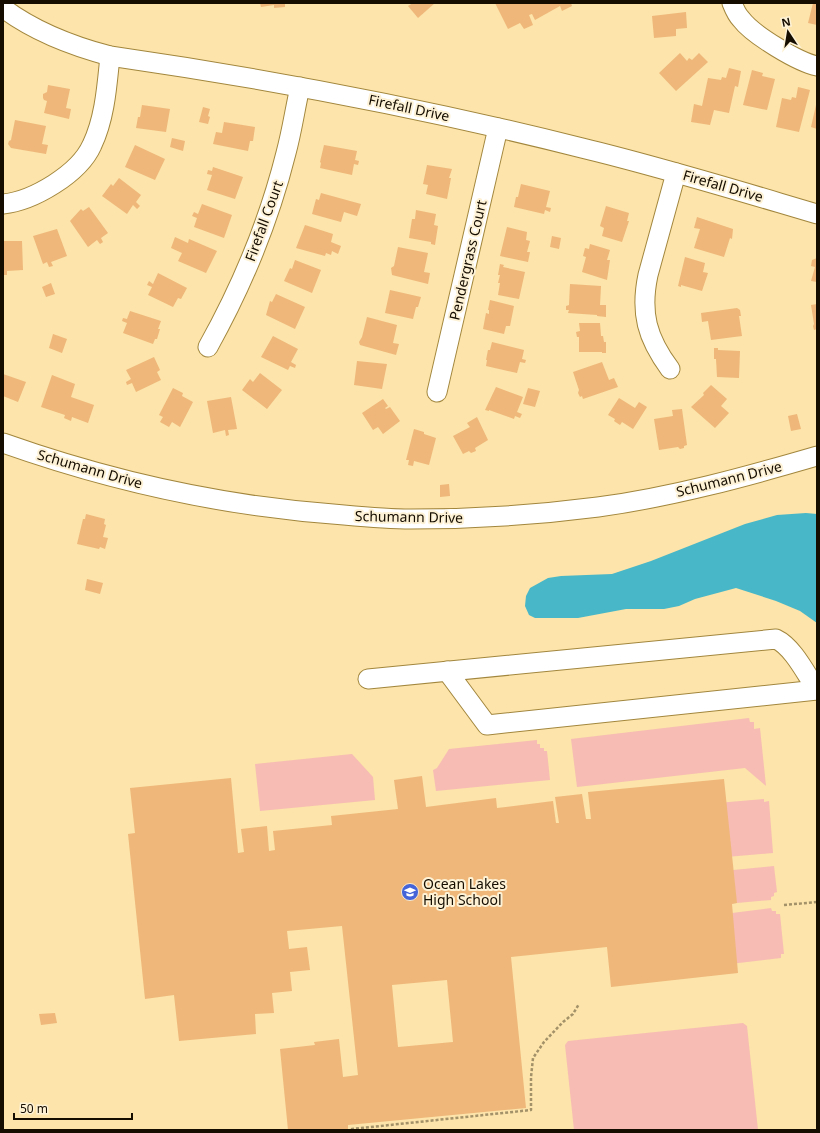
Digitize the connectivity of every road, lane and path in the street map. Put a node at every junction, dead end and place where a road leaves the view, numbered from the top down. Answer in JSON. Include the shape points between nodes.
{"nodes":[{"id":1,"x":732,"y":3,"type":"edge"},
{"id":2,"x":3,"y":8,"type":"edge"},
{"id":3,"x":110,"y":56,"type":"junction"},
{"id":4,"x":817,"y":66,"type":"edge"},
{"id":5,"x":300,"y":87,"type":"junction"},
{"id":6,"x":498,"y":128,"type":"junction"},
{"id":7,"x":676,"y":173,"type":"junction"},
{"id":8,"x":3,"y":204,"type":"edge"},
{"id":9,"x":817,"y":214,"type":"edge"},
{"id":10,"x":208,"y":347,"type":"dead end"},
{"id":11,"x":670,"y":369,"type":"dead end"},
{"id":12,"x":437,"y":392,"type":"dead end"},
{"id":13,"x":3,"y":443,"type":"edge"},
{"id":14,"x":817,"y":456,"type":"edge"},
{"id":15,"x":447,"y":671,"type":"junction"},
{"id":16,"x":368,"y":679,"type":"dead end"},
{"id":17,"x":817,"y":690,"type":"edge"},
{"id":18,"x":817,"y":902,"type":"edge"},
{"id":19,"x":784,"y":905,"type":"dead end"},
{"id":20,"x":580,"y":1004,"type":"dead end"},
{"id":21,"x":352,"y":1130,"type":"edge"}],
"edges":[{"from":1,"to":4,"type":"street","via":[[741,20],[752,30],[796,58]]},
{"from":2,"to":3,"type":"street","name":"Firefall Drive","via":[[33,28],[56,39]]},
{"from":3,"to":5,"type":"street","name":"Firefall Drive"},
{"from":3,"to":8,"type":"street","via":[[101,117],[92,146],[67,175],[53,185],[34,195]]},
{"from":5,"to":6,"type":"street","name":"Firefall Drive","via":[[404,106]]},
{"from":5,"to":10,"type":"street","name":"Firefall Court","via":[[286,151],[263,228],[227,312]]},
{"from":6,"to":7,"type":"street","name":"Firefall Drive"},
{"from":6,"to":12,"type":"street","name":"Pendergrass Court"},
{"from":7,"to":9,"type":"street","name":"Firefall Drive"},
{"from":7,"to":11,"type":"street","via":[[648,275],[644,305],[651,338]]},
{"from":13,"to":14,"type":"street","name":"Schumann Drive","via":[[111,477],[166,490],[304,512],[410,519],[490,517],[599,506],[656,497]]},
{"from":15,"to":16,"type":"street"},
{"from":15,"to":17,"type":"street","via":[[776,639],[788,648]]},
{"from":15,"to":17,"type":"street","via":[[487,725]]},
{"from":18,"to":19,"type":"path"},
{"from":20,"to":21,"type":"path","via":[[544,1042],[533,1058],[531,1110]]}]}
